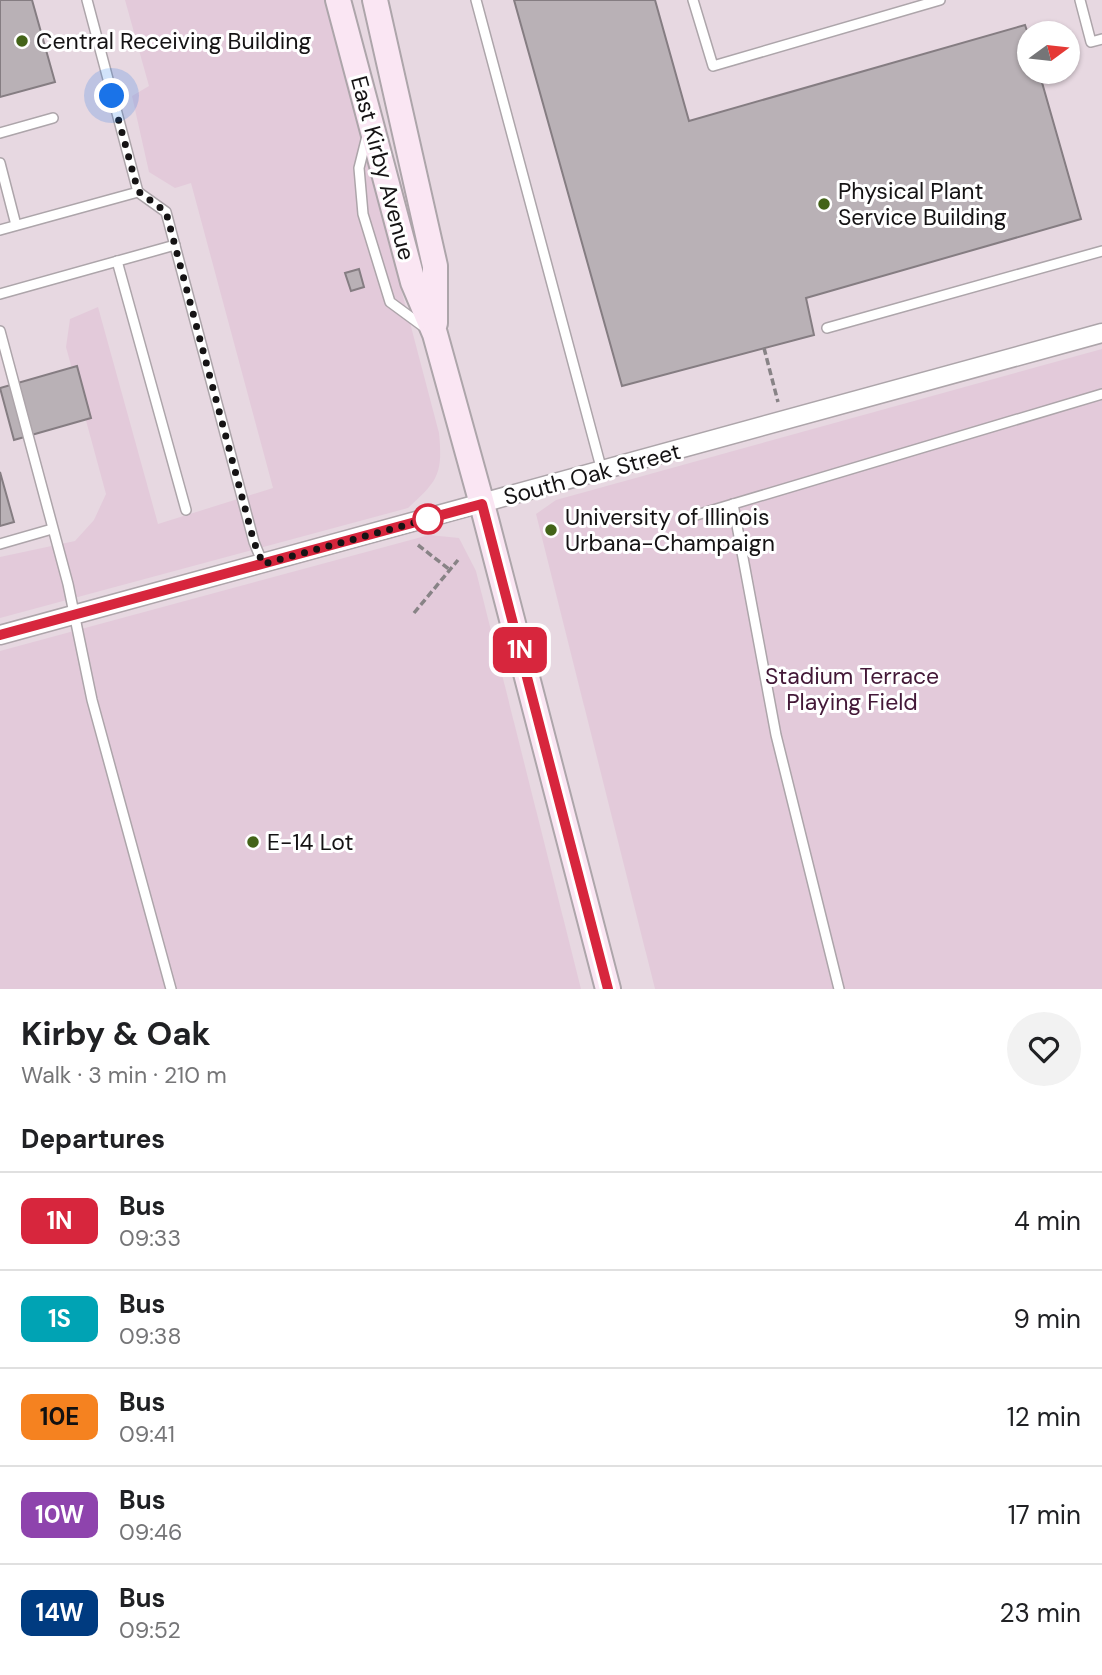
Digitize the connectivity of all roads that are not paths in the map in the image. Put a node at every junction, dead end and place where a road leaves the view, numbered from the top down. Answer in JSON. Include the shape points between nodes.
{"nodes":[{"id":1,"x":87,"y":0,"type":"edge"},
{"id":2,"x":338,"y":0,"type":"edge"},
{"id":3,"x":375,"y":0,"type":"edge"},
{"id":4,"x":476,"y":0,"type":"edge"},
{"id":5,"x":693,"y":0,"type":"edge"},
{"id":6,"x":940,"y":0,"type":"edge"},
{"id":7,"x":1080,"y":0,"type":"edge"},
{"id":8,"x":1102,"y":39,"type":"edge"},
{"id":9,"x":53,"y":118,"type":"dead end"},
{"id":10,"x":0,"y":133,"type":"edge"},
{"id":11,"x":0,"y":163,"type":"edge"},
{"id":12,"x":138,"y":191,"type":"junction"},
{"id":13,"x":16,"y":225,"type":"junction"},
{"id":14,"x":0,"y":230,"type":"edge"},
{"id":15,"x":175,"y":245,"type":"junction"},
{"id":16,"x":1102,"y":250,"type":"edge"},
{"id":17,"x":117,"y":261,"type":"junction"},
{"id":18,"x":0,"y":294,"type":"edge"},
{"id":19,"x":827,"y":328,"type":"dead end"},
{"id":20,"x":0,"y":331,"type":"edge"},
{"id":21,"x":1102,"y":333,"type":"edge"},
{"id":22,"x":435,"y":334,"type":"junction"},
{"id":23,"x":1102,"y":394,"type":"edge"},
{"id":24,"x":602,"y":471,"type":"junction"},
{"id":25,"x":482,"y":504,"type":"junction"},
{"id":26,"x":733,"y":504,"type":"junction"},
{"id":27,"x":186,"y":510,"type":"dead end"},
{"id":28,"x":684,"y":519,"type":"dead end"},
{"id":29,"x":52,"y":529,"type":"junction"},
{"id":30,"x":0,"y":544,"type":"edge"},
{"id":31,"x":263,"y":564,"type":"junction"},
{"id":32,"x":74,"y":615,"type":"junction"},
{"id":33,"x":0,"y":635,"type":"edge"},
{"id":34,"x":171,"y":989,"type":"edge"},
{"id":35,"x":608,"y":989,"type":"edge"},
{"id":36,"x":839,"y":989,"type":"edge"}],
"edges":[{"from":1,"to":12,"type":"lane"},
{"from":2,"to":22,"type":"main road","name":"East Kirby Avenue","via":[[413,282]]},
{"from":3,"to":22,"type":"main road","name":"East Kirby Avenue","via":[[435,266]]},
{"from":4,"to":24,"type":"lane"},
{"from":5,"to":6,"type":"lane","via":[[713,66]]},
{"from":7,"to":8,"type":"lane","via":[[1091,42]]},
{"from":9,"to":10,"type":"lane"},
{"from":11,"to":13,"type":"lane"},
{"from":12,"to":13,"type":"lane"},
{"from":12,"to":15,"type":"lane","via":[[166,212]]},
{"from":13,"to":14,"type":"lane"},
{"from":15,"to":17,"type":"lane"},
{"from":15,"to":31,"type":"lane"},
{"from":16,"to":19,"type":"lane"},
{"from":17,"to":18,"type":"lane"},
{"from":17,"to":27,"type":"lane"},
{"from":20,"to":29,"type":"lane"},
{"from":21,"to":24,"type":"street","name":"South Oak Street"},
{"from":22,"to":25,"type":"main road","name":"East Kirby Avenue"},
{"from":23,"to":26,"type":"lane"},
{"from":24,"to":25,"type":"street","name":"South Oak Street"},
{"from":25,"to":31,"type":"street","name":"South Oak Street"},
{"from":25,"to":35,"type":"main road","name":"East Kirby Avenue"},
{"from":26,"to":28,"type":"lane"},
{"from":26,"to":36,"type":"lane","via":[[776,735]]},
{"from":29,"to":30,"type":"lane"},
{"from":29,"to":32,"type":"lane"},
{"from":31,"to":32,"type":"street","name":"South Oak Street"},
{"from":32,"to":33,"type":"street","name":"South Oak Street"},
{"from":32,"to":34,"type":"lane","via":[[92,700]]}]}
